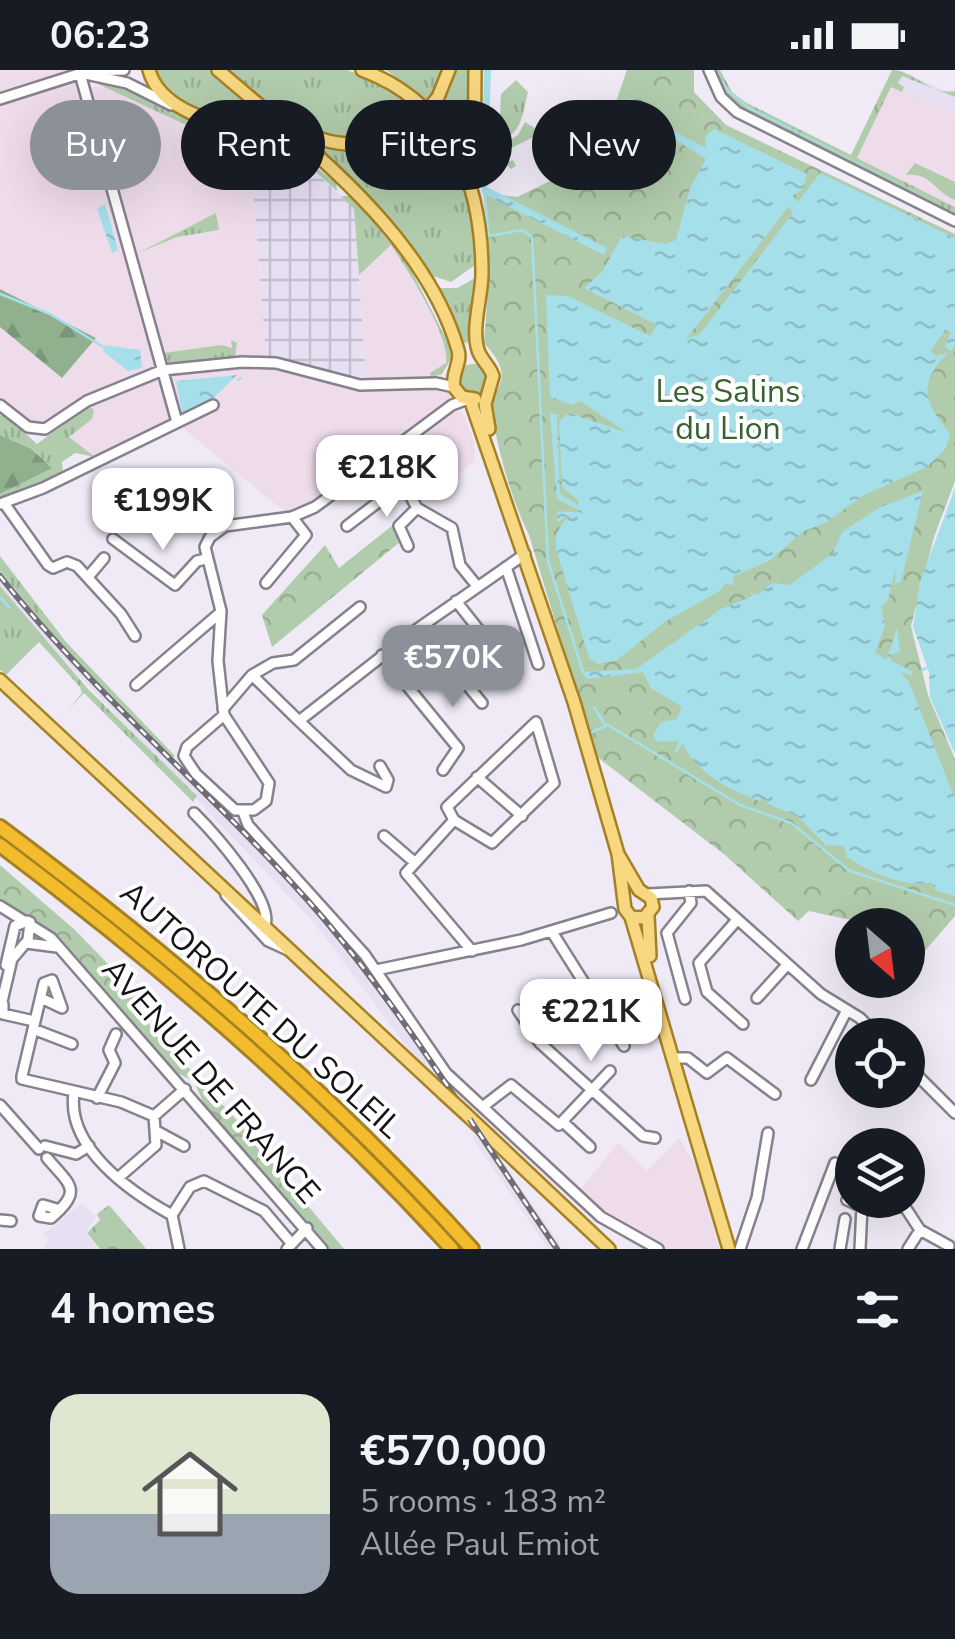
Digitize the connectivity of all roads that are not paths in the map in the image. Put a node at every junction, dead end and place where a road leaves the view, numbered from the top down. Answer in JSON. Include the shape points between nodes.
{"nodes":[{"id":1,"x":124,"y":70,"type":"edge"},
{"id":2,"x":149,"y":70,"type":"edge"},
{"id":3,"x":218,"y":70,"type":"edge"},
{"id":4,"x":362,"y":70,"type":"edge"},
{"id":5,"x":380,"y":70,"type":"edge"},
{"id":6,"x":449,"y":70,"type":"edge"},
{"id":7,"x":475,"y":70,"type":"edge"},
{"id":8,"x":710,"y":70,"type":"edge"},
{"id":9,"x":80,"y":71,"type":"edge"},
{"id":10,"x":242,"y":90,"type":"junction"},
{"id":11,"x":416,"y":98,"type":"junction"},
{"id":12,"x":0,"y":100,"type":"edge"},
{"id":13,"x":173,"y":106,"type":"junction"},
{"id":14,"x":476,"y":205,"type":"junction"},
{"id":15,"x":955,"y":221,"type":"edge"},
{"id":16,"x":385,"y":226,"type":"junction"},
{"id":17,"x":484,"y":362,"type":"junction"},
{"id":18,"x":455,"y":369,"type":"junction"},
{"id":19,"x":163,"y":370,"type":"junction"},
{"id":20,"x":436,"y":383,"type":"junction"},
{"id":21,"x":455,"y":389,"type":"junction"},
{"id":22,"x":488,"y":393,"type":"junction"},
{"id":23,"x":469,"y":399,"type":"junction"},
{"id":24,"x":0,"y":404,"type":"edge"},
{"id":25,"x":452,"y":404,"type":"junction"},
{"id":26,"x":213,"y":405,"type":"dead end"},
{"id":27,"x":177,"y":422,"type":"junction"},
{"id":28,"x":388,"y":455,"type":"junction"},
{"id":29,"x":499,"y":478,"type":"junction"},
{"id":30,"x":186,"y":480,"type":"dead end"},
{"id":31,"x":403,"y":483,"type":"junction"},
{"id":32,"x":2,"y":503,"type":"edge"},
{"id":33,"x":417,"y":508,"type":"junction"},
{"id":34,"x":292,"y":517,"type":"junction"},
{"id":35,"x":347,"y":526,"type":"dead end"},
{"id":36,"x":216,"y":531,"type":"junction"},
{"id":37,"x":112,"y":539,"type":"dead end"},
{"id":38,"x":408,"y":546,"type":"dead end"},
{"id":39,"x":525,"y":554,"type":"junction"},
{"id":40,"x":104,"y":558,"type":"dead end"},
{"id":41,"x":206,"y":558,"type":"junction"},
{"id":42,"x":506,"y":567,"type":"junction"},
{"id":43,"x":88,"y":577,"type":"junction"},
{"id":44,"x":266,"y":582,"type":"dead end"},
{"id":45,"x":477,"y":586,"type":"junction"},
{"id":46,"x":456,"y":601,"type":"junction"},
{"id":47,"x":360,"y":607,"type":"dead end"},
{"id":48,"x":222,"y":611,"type":"junction"},
{"id":49,"x":413,"y":632,"type":"junction"},
{"id":50,"x":135,"y":636,"type":"dead end"},
{"id":51,"x":382,"y":655,"type":"junction"},
{"id":52,"x":538,"y":664,"type":"dead end"},
{"id":53,"x":513,"y":673,"type":"dead end"},
{"id":54,"x":252,"y":676,"type":"junction"},
{"id":55,"x":0,"y":680,"type":"edge"},
{"id":56,"x":136,"y":686,"type":"dead end"},
{"id":57,"x":482,"y":703,"type":"dead end"},
{"id":58,"x":223,"y":712,"type":"junction"},
{"id":59,"x":299,"y":721,"type":"junction"},
{"id":60,"x":380,"y":766,"type":"dead end"},
{"id":61,"x":443,"y":770,"type":"dead end"},
{"id":62,"x":476,"y":777,"type":"junction"},
{"id":63,"x":243,"y":812,"type":"junction"},
{"id":64,"x":194,"y":813,"type":"dead end"},
{"id":65,"x":522,"y":816,"type":"junction"},
{"id":66,"x":454,"y":820,"type":"junction"},
{"id":67,"x":0,"y":826,"type":"edge"},
{"id":68,"x":384,"y":836,"type":"dead end"},
{"id":69,"x":0,"y":845,"type":"edge"},
{"id":70,"x":618,"y":854,"type":"junction"},
{"id":71,"x":414,"y":861,"type":"junction"},
{"id":72,"x":212,"y":877,"type":"junction"},
{"id":73,"x":644,"y":892,"type":"junction"},
{"id":74,"x":683,"y":892,"type":"junction"},
{"id":75,"x":0,"y":906,"type":"edge"},
{"id":76,"x":628,"y":908,"type":"junction"},
{"id":77,"x":651,"y":912,"type":"junction"},
{"id":78,"x":737,"y":920,"type":"junction"},
{"id":79,"x":29,"y":922,"type":"junction"},
{"id":80,"x":264,"y":926,"type":"junction"},
{"id":81,"x":552,"y":932,"type":"junction"},
{"id":82,"x":12,"y":937,"type":"junction"},
{"id":83,"x":24,"y":945,"type":"junction"},
{"id":84,"x":60,"y":948,"type":"junction"},
{"id":85,"x":292,"y":952,"type":"junction"},
{"id":86,"x":472,"y":952,"type":"junction"},
{"id":87,"x":787,"y":965,"type":"junction"},
{"id":88,"x":376,"y":970,"type":"junction"},
{"id":89,"x":651,"y":976,"type":"junction"},
{"id":90,"x":0,"y":987,"type":"edge"},
{"id":91,"x":40,"y":998,"type":"dead end"},
{"id":92,"x":685,"y":998,"type":"dead end"},
{"id":93,"x":756,"y":998,"type":"dead end"},
{"id":94,"x":1,"y":1005,"type":"edge"},
{"id":95,"x":518,"y":1010,"type":"dead end"},
{"id":96,"x":846,"y":1010,"type":"junction"},
{"id":97,"x":856,"y":1018,"type":"edge"},
{"id":98,"x":743,"y":1024,"type":"dead end"},
{"id":99,"x":34,"y":1025,"type":"junction"},
{"id":100,"x":116,"y":1034,"type":"dead end"},
{"id":101,"x":72,"y":1044,"type":"dead end"},
{"id":102,"x":624,"y":1046,"type":"dead end"},
{"id":103,"x":674,"y":1058,"type":"junction"},
{"id":104,"x":610,"y":1071,"type":"dead end"},
{"id":105,"x":810,"y":1080,"type":"dead end"},
{"id":106,"x":925,"y":1083,"type":"edge"},
{"id":107,"x":185,"y":1088,"type":"junction"},
{"id":108,"x":594,"y":1088,"type":"junction"},
{"id":109,"x":74,"y":1093,"type":"junction"},
{"id":110,"x":775,"y":1094,"type":"dead end"},
{"id":111,"x":97,"y":1098,"type":"junction"},
{"id":112,"x":0,"y":1105,"type":"edge"},
{"id":113,"x":485,"y":1105,"type":"junction"},
{"id":114,"x":955,"y":1113,"type":"edge"},
{"id":115,"x":154,"y":1116,"type":"junction"},
{"id":116,"x":563,"y":1122,"type":"junction"},
{"id":117,"x":158,"y":1132,"type":"junction"},
{"id":118,"x":768,"y":1133,"type":"dead end"},
{"id":119,"x":655,"y":1138,"type":"dead end"},
{"id":120,"x":89,"y":1146,"type":"junction"},
{"id":121,"x":184,"y":1146,"type":"dead end"},
{"id":122,"x":590,"y":1147,"type":"dead end"},
{"id":123,"x":44,"y":1150,"type":"junction"},
{"id":124,"x":835,"y":1162,"type":"dead end"},
{"id":125,"x":118,"y":1178,"type":"junction"},
{"id":126,"x":60,"y":1210,"type":"dead end"},
{"id":127,"x":172,"y":1216,"type":"junction"},
{"id":128,"x":845,"y":1218,"type":"dead end"},
{"id":129,"x":861,"y":1218,"type":"edge"},
{"id":130,"x":913,"y":1218,"type":"edge"},
{"id":131,"x":307,"y":1228,"type":"junction"},
{"id":132,"x":920,"y":1230,"type":"junction"},
{"id":133,"x":951,"y":1245,"type":"edge"},
{"id":134,"x":732,"y":1246,"type":"edge"},
{"id":135,"x":290,"y":1247,"type":"edge"},
{"id":136,"x":180,"y":1249,"type":"edge"},
{"id":137,"x":322,"y":1249,"type":"edge"},
{"id":138,"x":452,"y":1249,"type":"edge"},
{"id":139,"x":472,"y":1249,"type":"edge"},
{"id":140,"x":609,"y":1249,"type":"edge"},
{"id":141,"x":658,"y":1249,"type":"edge"},
{"id":142,"x":802,"y":1249,"type":"edge"},
{"id":143,"x":840,"y":1249,"type":"edge"},
{"id":144,"x":860,"y":1249,"type":"edge"},
{"id":145,"x":908,"y":1249,"type":"edge"}],
"edges":[{"from":1,"to":9,"type":"street"},
{"from":2,"to":13,"type":"main road"},
{"from":3,"to":10,"type":"main road"},
{"from":4,"to":11,"type":"main road"},
{"from":5,"to":11,"type":"main road"},
{"from":6,"to":10,"type":"main road","bridge":true,"via":[[419,120],[386,140],[346,145],[299,130]]},
{"from":7,"to":14,"type":"main road"},
{"from":8,"to":15,"type":"street","via":[[721,97],[742,115]]},
{"from":9,"to":12,"type":"street"},
{"from":9,"to":13,"type":"street"},
{"from":9,"to":19,"type":"street"},
{"from":10,"to":16,"type":"main road","via":[[335,168]]},
{"from":11,"to":14,"type":"main road","via":[[452,141]]},
{"from":13,"to":16,"type":"main road","via":[[275,138],[316,161]]},
{"from":14,"to":17,"type":"main road","via":[[482,274],[477,343]]},
{"from":16,"to":18,"type":"main road","via":[[438,307],[458,351]]},
{"from":17,"to":18,"type":"main road","via":[[466,360]]},
{"from":17,"to":22,"type":"main road","via":[[493,376]]},
{"from":18,"to":20,"type":"street"},
{"from":18,"to":21,"type":"main road"},
{"from":19,"to":20,"type":"street","via":[[264,362],[360,385]]},
{"from":19,"to":24,"type":"street","via":[[87,402],[45,429],[28,427]]},
{"from":19,"to":27,"type":"street"},
{"from":20,"to":21,"type":"street"},
{"from":21,"to":23,"type":"main road"},
{"from":21,"to":25,"type":"street"},
{"from":22,"to":23,"type":"main road"},
{"from":22,"to":29,"type":"main road"},
{"from":23,"to":25,"type":"street"},
{"from":23,"to":29,"type":"main road"},
{"from":25,"to":28,"type":"street"},
{"from":26,"to":27,"type":"street"},
{"from":27,"to":32,"type":"street"},
{"from":28,"to":31,"type":"street"},
{"from":28,"to":34,"type":"street"},
{"from":29,"to":39,"type":"main road"},
{"from":30,"to":36,"type":"street","via":[[196,514]]},
{"from":31,"to":33,"type":"street"},
{"from":31,"to":35,"type":"street"},
{"from":32,"to":43,"type":"street","via":[[48,566],[70,562]]},
{"from":33,"to":38,"type":"street","via":[[399,526]]},
{"from":33,"to":45,"type":"street","via":[[450,525],[460,565]]},
{"from":34,"to":36,"type":"street"},
{"from":34,"to":44,"type":"street","via":[[306,535]]},
{"from":36,"to":41,"type":"street"},
{"from":37,"to":41,"type":"street","via":[[174,585]]},
{"from":39,"to":42,"type":"street"},
{"from":39,"to":70,"type":"main road"},
{"from":40,"to":43,"type":"street"},
{"from":41,"to":48,"type":"street"},
{"from":42,"to":45,"type":"street"},
{"from":42,"to":52,"type":"street"},
{"from":43,"to":50,"type":"street"},
{"from":45,"to":46,"type":"street"},
{"from":46,"to":49,"type":"street"},
{"from":46,"to":53,"type":"street"},
{"from":47,"to":54,"type":"street","via":[[297,658]]},
{"from":48,"to":56,"type":"street"},
{"from":48,"to":58,"type":"street"},
{"from":49,"to":51,"type":"street"},
{"from":49,"to":57,"type":"street"},
{"from":51,"to":59,"type":"street"},
{"from":51,"to":61,"type":"street","via":[[458,748]]},
{"from":54,"to":58,"type":"street"},
{"from":54,"to":59,"type":"street"},
{"from":55,"to":72,"type":"main road"},
{"from":58,"to":63,"type":"street","via":[[269,783],[264,804]]},
{"from":58,"to":63,"type":"street","via":[[184,753],[192,769]]},
{"from":59,"to":60,"type":"street","via":[[351,770],[386,787]]},
{"from":62,"to":65,"type":"street"},
{"from":62,"to":65,"type":"street","via":[[536,722],[555,780]]},
{"from":62,"to":66,"type":"street","via":[[448,804]]},
{"from":63,"to":88,"type":"street"},
{"from":64,"to":80,"type":"street","via":[[233,856],[265,912]]},
{"from":65,"to":66,"type":"street","via":[[494,843]]},
{"from":66,"to":71,"type":"street"},
{"from":67,"to":139,"type":"highway","name":"AUTOROUTE DU SOLEIL","via":[[267,1042]]},
{"from":68,"to":71,"type":"street"},
{"from":69,"to":138,"type":"highway","name":"AUTOROUTE DU SOLEIL","via":[[232,1033]]},
{"from":70,"to":73,"type":"main road"},
{"from":70,"to":76,"type":"main road"},
{"from":71,"to":86,"type":"street","via":[[407,875]]},
{"from":72,"to":80,"type":"main road"},
{"from":72,"to":85,"type":"street","via":[[258,932]]},
{"from":73,"to":74,"type":"street"},
{"from":73,"to":76,"type":"main road"},
{"from":73,"to":77,"type":"main road"},
{"from":74,"to":77,"type":"street"},
{"from":74,"to":78,"type":"street","via":[[706,891]]},
{"from":74,"to":92,"type":"street","via":[[692,903],[667,933]]},
{"from":75,"to":79,"type":"street","name":"AVENUE DE FRANCE"},
{"from":75,"to":82,"type":"street"},
{"from":76,"to":77,"type":"main road"},
{"from":76,"to":81,"type":"street"},
{"from":76,"to":89,"type":"main road"},
{"from":77,"to":89,"type":"main road"},
{"from":78,"to":87,"type":"street"},
{"from":78,"to":98,"type":"street","via":[[699,962],[708,993]]},
{"from":79,"to":82,"type":"street","via":[[17,924]]},
{"from":79,"to":83,"type":"street"},
{"from":79,"to":84,"type":"street","name":"AVENUE DE FRANCE"},
{"from":80,"to":85,"type":"main road"},
{"from":81,"to":86,"type":"street"},
{"from":81,"to":102,"type":"street"},
{"from":82,"to":83,"type":"street"},
{"from":82,"to":90,"type":"street"},
{"from":83,"to":84,"type":"street","name":"AVENUE DE FRANCE"},
{"from":83,"to":94,"type":"street","via":[[12,959]]},
{"from":84,"to":107,"type":"street","name":"AVENUE DE FRANCE"},
{"from":85,"to":140,"type":"main road","bridge":true},
{"from":86,"to":88,"type":"street"},
{"from":87,"to":93,"type":"street"},
{"from":87,"to":96,"type":"street"},
{"from":88,"to":113,"type":"street","via":[[446,1073]]},
{"from":89,"to":103,"type":"main road"},
{"from":91,"to":99,"type":"street"},
{"from":94,"to":99,"type":"street","via":[[3,1014]]},
{"from":95,"to":108,"type":"street","via":[[540,1043]]},
{"from":96,"to":97,"type":"street"},
{"from":96,"to":105,"type":"street"},
{"from":99,"to":101,"type":"street"},
{"from":99,"to":109,"type":"street","via":[[22,1079]]},
{"from":100,"to":111,"type":"street","via":[[108,1050],[116,1062]]},
{"from":103,"to":110,"type":"street","via":[[688,1058],[707,1073],[727,1058]]},
{"from":103,"to":134,"type":"main road"},
{"from":104,"to":108,"type":"street"},
{"from":106,"to":114,"type":"street"},
{"from":107,"to":115,"type":"street"},
{"from":107,"to":131,"type":"street","name":"AVENUE DE FRANCE"},
{"from":108,"to":116,"type":"street"},
{"from":108,"to":119,"type":"street","via":[[643,1136]]},
{"from":109,"to":111,"type":"street"},
{"from":109,"to":120,"type":"street","via":[[72,1120]]},
{"from":111,"to":115,"type":"street"},
{"from":112,"to":123,"type":"street"},
{"from":113,"to":116,"type":"street","via":[[512,1085],[553,1122]]},
{"from":113,"to":141,"type":"street","via":[[601,1218]]},
{"from":115,"to":117,"type":"street"},
{"from":116,"to":122,"type":"street"},
{"from":117,"to":121,"type":"street"},
{"from":117,"to":125,"type":"street","via":[[156,1145]]},
{"from":118,"to":134,"type":"street","via":[[758,1198]]},
{"from":120,"to":123,"type":"street","via":[[76,1154]]},
{"from":120,"to":125,"type":"street"},
{"from":123,"to":126,"type":"street","via":[[71,1186],[71,1200]]},
{"from":124,"to":142,"type":"street"},
{"from":125,"to":127,"type":"street"},
{"from":127,"to":135,"type":"street","via":[[190,1187],[204,1181],[264,1211]]},
{"from":127,"to":136,"type":"street"},
{"from":128,"to":143,"type":"street"},
{"from":129,"to":144,"type":"street"},
{"from":130,"to":132,"type":"street"},
{"from":131,"to":135,"type":"street"},
{"from":131,"to":137,"type":"street","name":"AVENUE DE FRANCE"},
{"from":132,"to":133,"type":"street"},
{"from":132,"to":145,"type":"street"}]}
